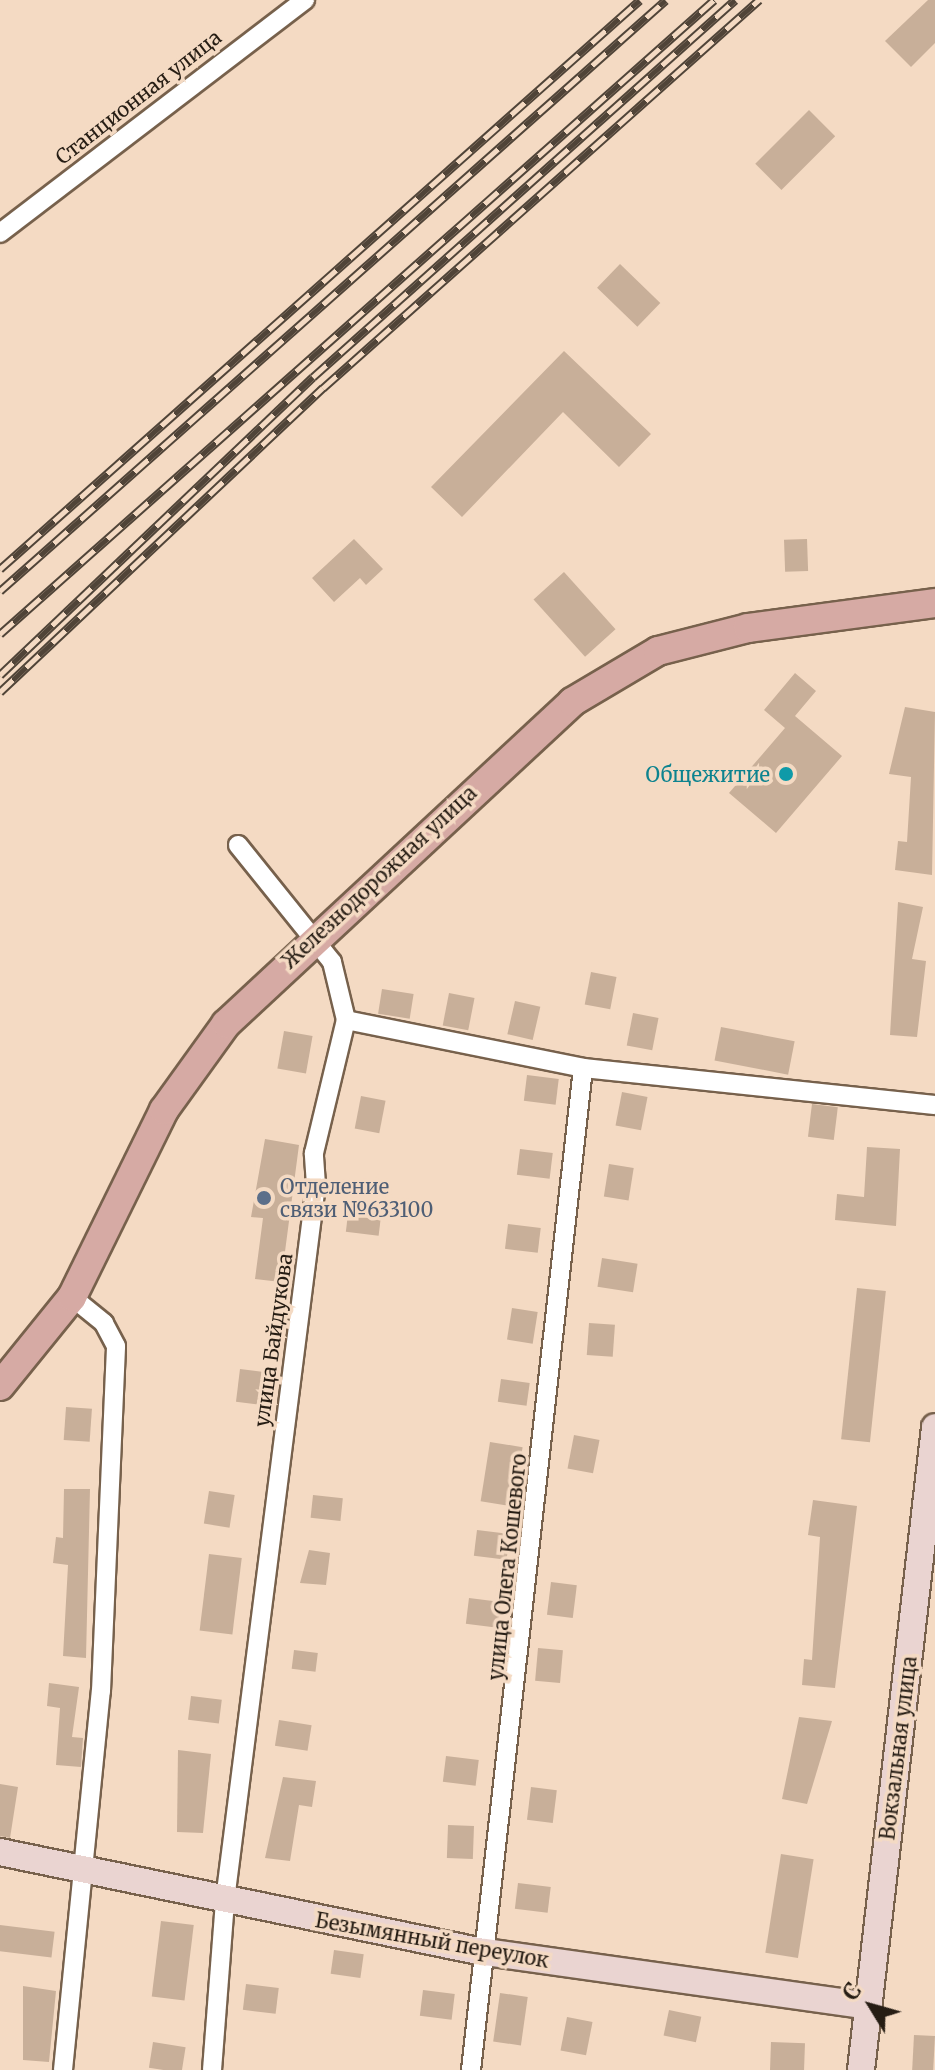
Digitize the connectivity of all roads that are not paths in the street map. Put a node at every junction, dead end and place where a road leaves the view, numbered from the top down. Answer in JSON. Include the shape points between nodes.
{"nodes":[{"id":1,"x":305,"y":0,"type":"edge"},
{"id":2,"x":0,"y":233,"type":"edge"},
{"id":3,"x":935,"y":603,"type":"edge"},
{"id":4,"x":238,"y":845,"type":"dead end"},
{"id":5,"x":315,"y":937,"type":"junction"},
{"id":6,"x":346,"y":1020,"type":"junction"},
{"id":7,"x":583,"y":1068,"type":"junction"},
{"id":8,"x":935,"y":1105,"type":"edge"},
{"id":9,"x":72,"y":1297,"type":"junction"},
{"id":10,"x":0,"y":1386,"type":"edge"},
{"id":11,"x":935,"y":1427,"type":"edge"},
{"id":12,"x":0,"y":1852,"type":"edge"},
{"id":13,"x":83,"y":1871,"type":"junction"},
{"id":14,"x":225,"y":1900,"type":"junction"},
{"id":15,"x":485,"y":1952,"type":"junction"},
{"id":16,"x":868,"y":2006,"type":"junction"},
{"id":17,"x":63,"y":2070,"type":"edge"},
{"id":18,"x":212,"y":2070,"type":"edge"},
{"id":19,"x":471,"y":2070,"type":"edge"},
{"id":20,"x":861,"y":2070,"type":"edge"}],
"edges":[{"from":1,"to":2,"type":"street","name":"Станционная улица"},
{"from":3,"to":5,"type":"main road","name":"Железнодорожная улица","via":[[748,628],[658,651],[572,702]]},
{"from":4,"to":5,"type":"street"},
{"from":5,"to":6,"type":"street","via":[[332,962]]},
{"from":5,"to":9,"type":"main road","name":"Железнодорожная улица","via":[[226,1024],[164,1110]]},
{"from":6,"to":7,"type":"street"},
{"from":6,"to":14,"type":"street","name":"улица Байдукова","via":[[314,1153],[316,1185]]},
{"from":7,"to":8,"type":"street"},
{"from":7,"to":15,"type":"street","name":"улица Олега Кошевого"},
{"from":9,"to":10,"type":"main road","name":"Железнодорожная улица"},
{"from":9,"to":13,"type":"street","via":[[104,1323],[116,1346],[101,1691]]},
{"from":11,"to":16,"type":"street","name":"Вокзальная улица"},
{"from":12,"to":13,"type":"street","name":"Безымянный переулок"},
{"from":13,"to":14,"type":"street","name":"Безымянный переулок"},
{"from":13,"to":17,"type":"street"},
{"from":14,"to":15,"type":"street","name":"Безымянный переулок"},
{"from":14,"to":18,"type":"street","name":"улица Байдукова"},
{"from":15,"to":16,"type":"street","name":"Безымянный переулок"},
{"from":15,"to":19,"type":"street","name":"улица Олега Кошевого"},
{"from":16,"to":20,"type":"street","name":"Вокзальная улица"}]}
